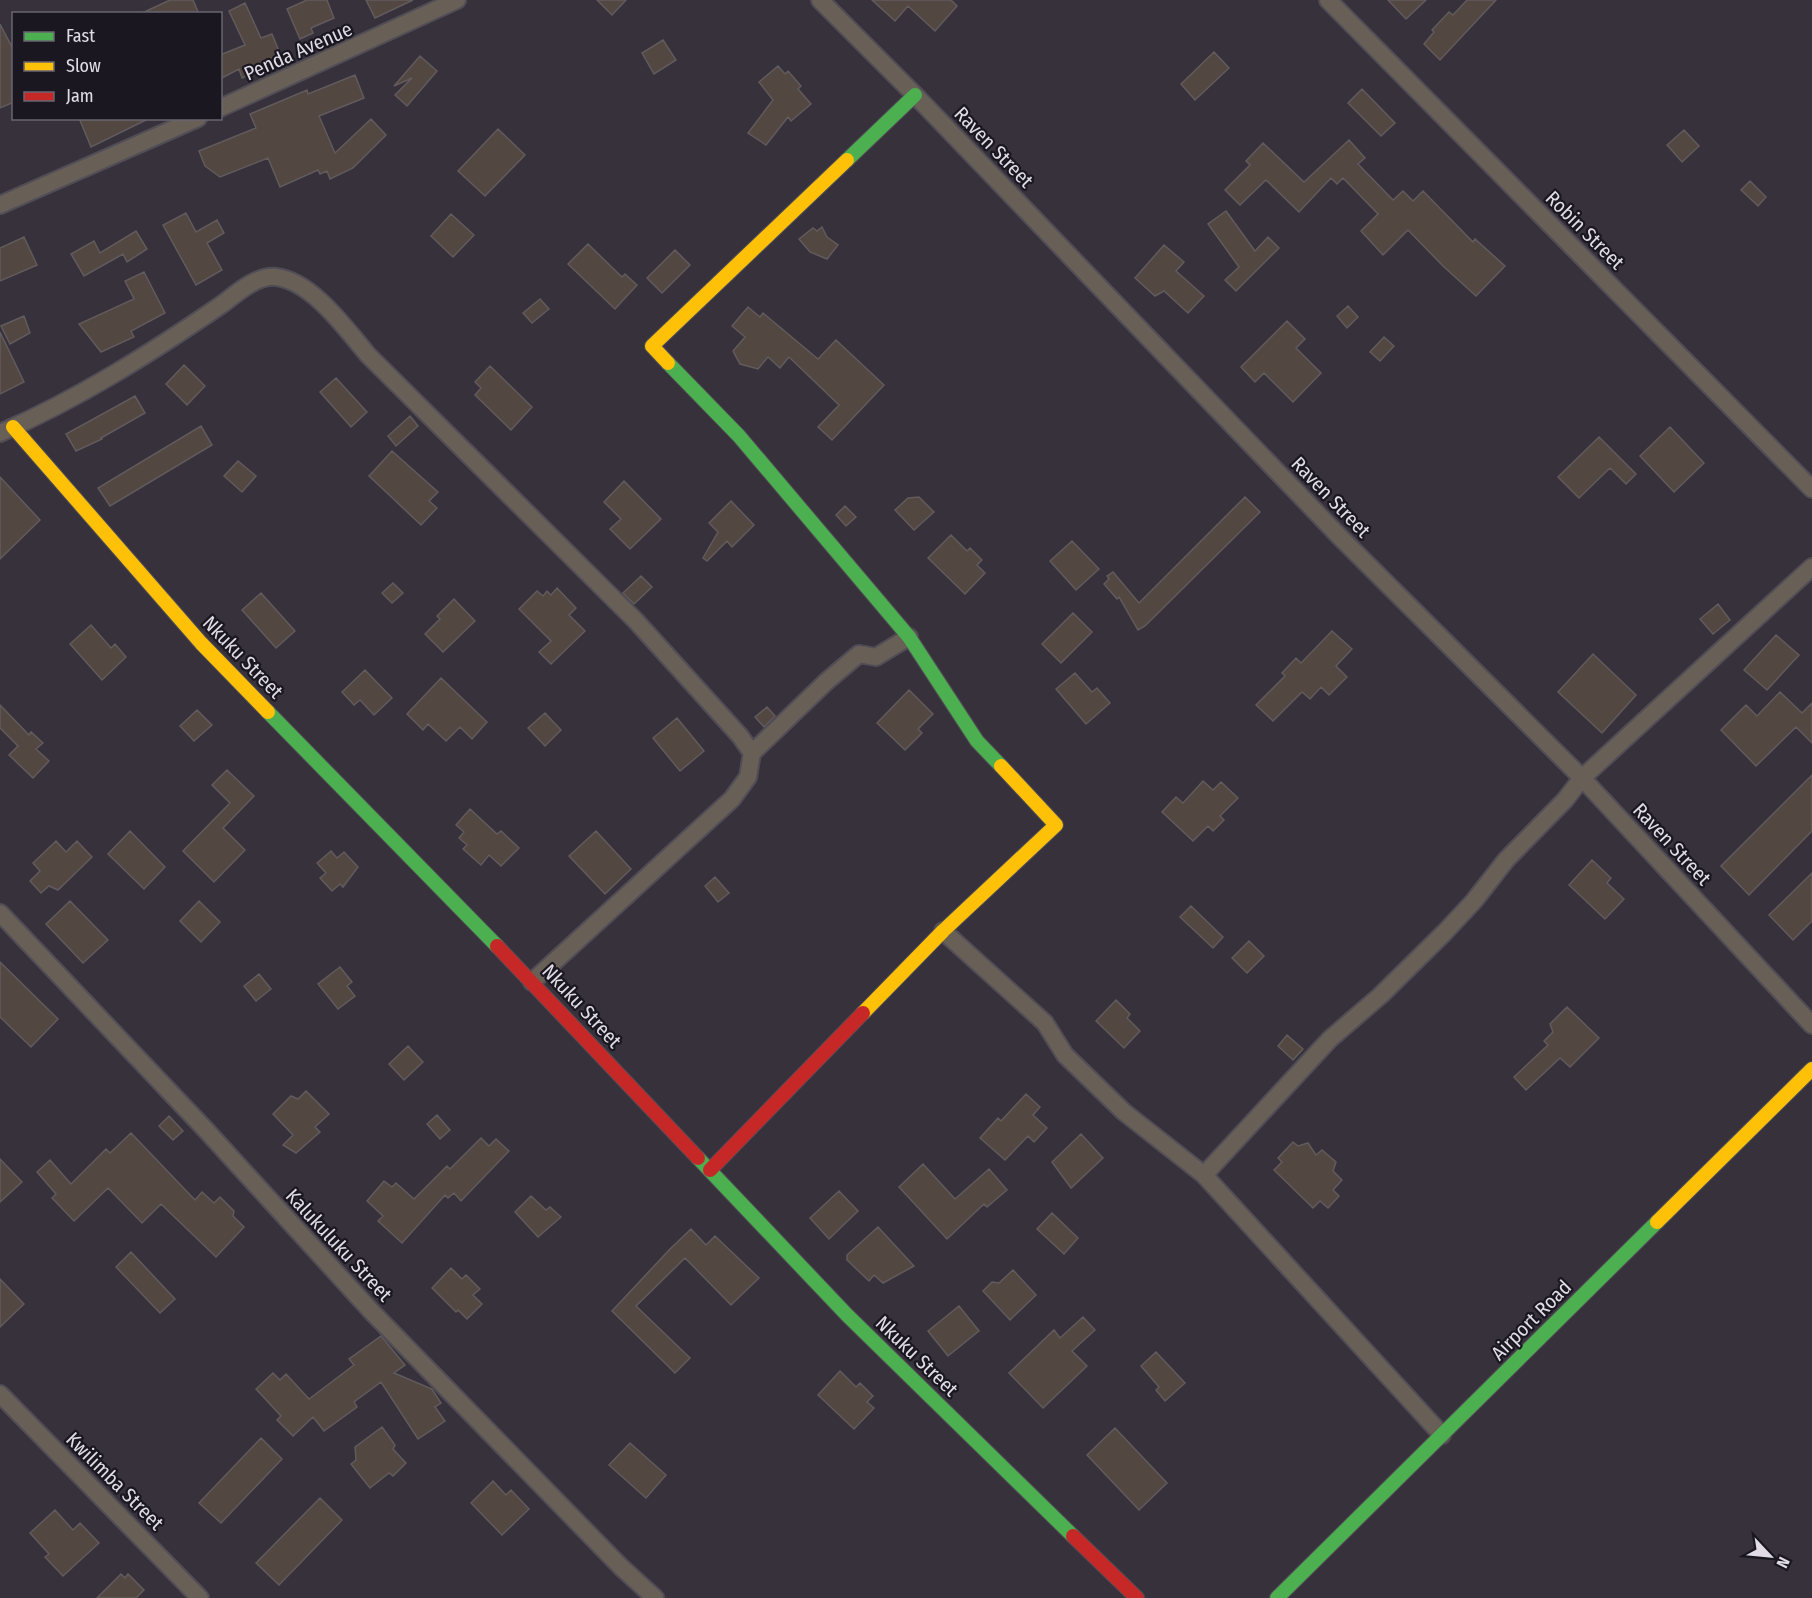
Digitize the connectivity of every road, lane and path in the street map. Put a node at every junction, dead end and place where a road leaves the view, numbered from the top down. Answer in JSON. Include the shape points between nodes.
{"nodes":[{"id":1,"x":457,"y":0,"type":"edge"},
{"id":2,"x":820,"y":0,"type":"edge"},
{"id":3,"x":1328,"y":0,"type":"edge"},
{"id":4,"x":915,"y":95,"type":"junction"},
{"id":5,"x":222,"y":107,"type":"edge"},
{"id":6,"x":193,"y":120,"type":"edge"},
{"id":7,"x":0,"y":205,"type":"edge"},
{"id":8,"x":6,"y":430,"type":"edge"},
{"id":9,"x":1812,"y":489,"type":"edge"},
{"id":10,"x":1812,"y":567,"type":"edge"},
{"id":11,"x":909,"y":637,"type":"junction"},
{"id":12,"x":752,"y":753,"type":"junction"},
{"id":13,"x":1582,"y":778,"type":"junction"},
{"id":14,"x":0,"y":913,"type":"edge"},
{"id":15,"x":943,"y":931,"type":"junction"},
{"id":16,"x":532,"y":982,"type":"junction"},
{"id":17,"x":1812,"y":1024,"type":"edge"},
{"id":18,"x":1812,"y":1069,"type":"edge"},
{"id":19,"x":710,"y":1170,"type":"junction"},
{"id":20,"x":1204,"y":1174,"type":"junction"},
{"id":21,"x":0,"y":1394,"type":"edge"},
{"id":22,"x":1442,"y":1435,"type":"junction"},
{"id":23,"x":200,"y":1598,"type":"edge"},
{"id":24,"x":655,"y":1598,"type":"edge"},
{"id":25,"x":1137,"y":1598,"type":"edge"},
{"id":26,"x":1277,"y":1598,"type":"edge"}],
"edges":[{"from":1,"to":5,"type":"street","name":"Penda Avenue"},
{"from":2,"to":4,"type":"street","name":"Raven Street"},
{"from":3,"to":9,"type":"street","name":"Robin Street"},
{"from":4,"to":11,"type":"street","via":[[652,346],[739,436]]},
{"from":4,"to":13,"type":"street","name":"Raven Street","via":[[1339,536]]},
{"from":6,"to":7,"type":"street"},
{"from":8,"to":12,"type":"street","via":[[107,378],[180,334],[255,281],[274,277],[292,281],[314,296],[368,355],[636,621]]},
{"from":8,"to":16,"type":"street","name":"Nkuku Street","via":[[201,643]]},
{"from":10,"to":13,"type":"street"},
{"from":11,"to":12,"type":"street","via":[[876,657],[859,654]]},
{"from":11,"to":15,"type":"street","via":[[977,741],[1056,825]]},
{"from":12,"to":16,"type":"street","via":[[748,777],[732,799]]},
{"from":13,"to":17,"type":"street","name":"Raven Street"},
{"from":13,"to":20,"type":"street","via":[[1444,933],[1330,1039]]},
{"from":14,"to":24,"type":"street","name":"Kalukuluku Street","via":[[372,1311]]},
{"from":15,"to":19,"type":"street"},
{"from":15,"to":20,"type":"street","via":[[1045,1023],[1065,1055],[1124,1112]]},
{"from":16,"to":19,"type":"street","name":"Nkuku Street"},
{"from":18,"to":22,"type":"street","name":"Airport Road"},
{"from":19,"to":25,"type":"street","name":"Nkuku Street","via":[[847,1315]]},
{"from":20,"to":22,"type":"street"},
{"from":21,"to":23,"type":"street","name":"Kwilimba Street"},
{"from":22,"to":26,"type":"street","name":"Airport Road"}]}
